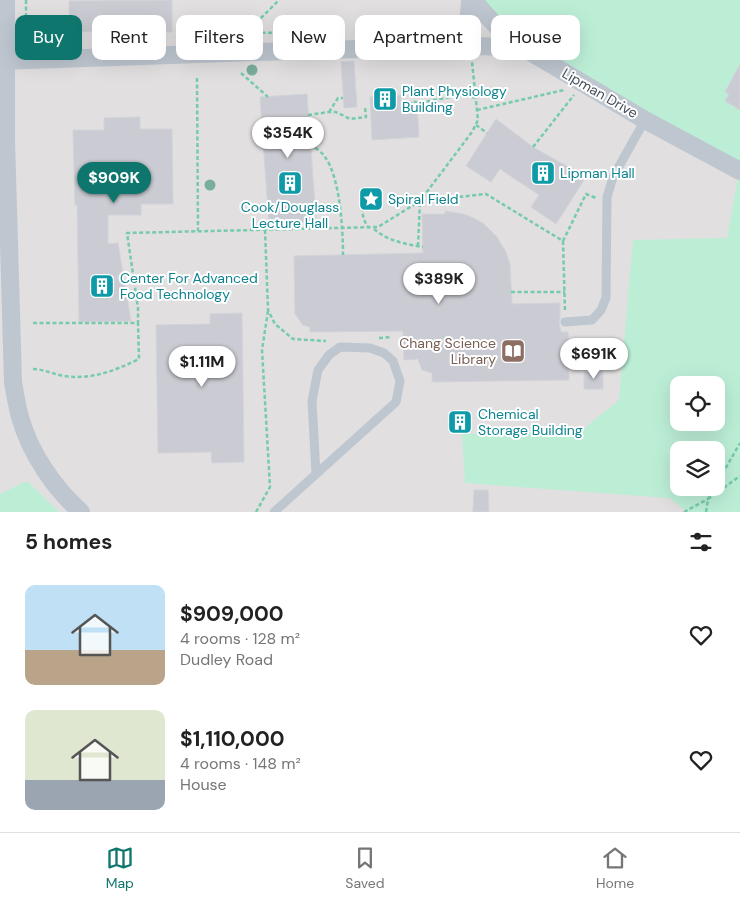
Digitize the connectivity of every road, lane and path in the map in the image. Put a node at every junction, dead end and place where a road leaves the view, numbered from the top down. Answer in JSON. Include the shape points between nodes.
{"nodes":[{"id":1,"x":6,"y":0,"type":"edge"},
{"id":2,"x":278,"y":0,"type":"edge"},
{"id":3,"x":471,"y":0,"type":"edge"},
{"id":4,"x":263,"y":15,"type":"edge"},
{"id":5,"x":469,"y":15,"type":"edge"},
{"id":6,"x":491,"y":21,"type":"edge"},
{"id":7,"x":355,"y":49,"type":"edge"},
{"id":8,"x":472,"y":60,"type":"edge"},
{"id":9,"x":544,"y":60,"type":"edge"},
{"id":10,"x":3,"y":61,"type":"edge"},
{"id":11,"x":241,"y":74,"type":"dead end"},
{"id":12,"x":197,"y":78,"type":"dead end"},
{"id":13,"x":571,"y":88,"type":"dead end"},
{"id":14,"x":577,"y":92,"type":"dead end"},
{"id":15,"x":268,"y":97,"type":"dead end"},
{"id":16,"x":343,"y":98,"type":"dead end"},
{"id":17,"x":476,"y":98,"type":"junction"},
{"id":18,"x":411,"y":106,"type":"dead end"},
{"id":19,"x":365,"y":107,"type":"dead end"},
{"id":20,"x":478,"y":110,"type":"junction"},
{"id":21,"x":329,"y":112,"type":"junction"},
{"id":22,"x":308,"y":115,"type":"dead end"},
{"id":23,"x":645,"y":120,"type":"junction"},
{"id":24,"x":476,"y":125,"type":"junction"},
{"id":25,"x":487,"y":133,"type":"dead end"},
{"id":26,"x":310,"y":144,"type":"dead end"},
{"id":27,"x":533,"y":147,"type":"dead end"},
{"id":28,"x":740,"y":172,"type":"edge"},
{"id":29,"x":607,"y":197,"type":"junction"},
{"id":30,"x":365,"y":201,"type":"dead end"},
{"id":31,"x":420,"y":201,"type":"junction"},
{"id":32,"x":343,"y":228,"type":"junction"},
{"id":33,"x":369,"y":228,"type":"junction"},
{"id":34,"x":373,"y":228,"type":"junction"},
{"id":35,"x":265,"y":230,"type":"junction"},
{"id":36,"x":198,"y":232,"type":"junction"},
{"id":37,"x":4,"y":236,"type":"edge"},
{"id":38,"x":563,"y":240,"type":"junction"},
{"id":39,"x":418,"y":246,"type":"junction"},
{"id":40,"x":423,"y":247,"type":"dead end"},
{"id":41,"x":343,"y":255,"type":"dead end"},
{"id":42,"x":511,"y":292,"type":"dead end"},
{"id":43,"x":564,"y":292,"type":"junction"},
{"id":44,"x":0,"y":299,"type":"edge"},
{"id":45,"x":268,"y":310,"type":"junction"},
{"id":46,"x":11,"y":314,"type":"junction"},
{"id":47,"x":565,"y":322,"type":"joint"},
{"id":48,"x":33,"y":323,"type":"dead end"},
{"id":49,"x":138,"y":324,"type":"junction"},
{"id":50,"x":390,"y":337,"type":"dead end"},
{"id":51,"x":370,"y":338,"type":"dead end"},
{"id":52,"x":331,"y":341,"type":"dead end"},
{"id":53,"x":33,"y":369,"type":"dead end"},
{"id":54,"x":740,"y":443,"type":"edge"},
{"id":55,"x":725,"y":469,"type":"edge"},
{"id":56,"x":316,"y":474,"type":"junction"},
{"id":57,"x":740,"y":476,"type":"edge"},
{"id":58,"x":710,"y":496,"type":"edge"},
{"id":59,"x":708,"y":499,"type":"junction"},
{"id":60,"x":81,"y":512,"type":"edge"},
{"id":61,"x":256,"y":512,"type":"edge"},
{"id":62,"x":274,"y":512,"type":"edge"},
{"id":63,"x":684,"y":512,"type":"edge"},
{"id":64,"x":706,"y":512,"type":"edge"}],
"edges":[{"from":1,"to":10,"type":"street"},
{"from":2,"to":4,"type":"path"},
{"from":3,"to":5,"type":"street"},
{"from":3,"to":6,"type":"street","name":"Lipman Drive"},
{"from":7,"to":10,"type":"street"},
{"from":8,"to":17,"type":"path"},
{"from":9,"to":23,"type":"street","name":"Lipman Drive"},
{"from":10,"to":37,"type":"street"},
{"from":11,"to":15,"type":"path"},
{"from":12,"to":36,"type":"path"},
{"from":13,"to":20,"type":"path"},
{"from":14,"to":27,"type":"path"},
{"from":16,"to":21,"type":"path","via":[[338,98]]},
{"from":17,"to":18,"type":"path","via":[[462,95],[418,103],[413,101]]},
{"from":17,"to":20,"type":"path"},
{"from":19,"to":21,"type":"path","via":[[366,117],[350,118]]},
{"from":20,"to":24,"type":"path"},
{"from":21,"to":22,"type":"path"},
{"from":23,"to":28,"type":"street","name":"Lipman Drive"},
{"from":23,"to":29,"type":"lane","via":[[613,177]]},
{"from":24,"to":25,"type":"path"},
{"from":24,"to":31,"type":"path"},
{"from":26,"to":32,"type":"path","via":[[325,156],[332,173]]},
{"from":29,"to":38,"type":"path","via":[[593,198],[586,194]]},
{"from":29,"to":47,"type":"lane","via":[[606,298],[592,320]]},
{"from":30,"to":33,"type":"path","via":[[363,216]]},
{"from":31,"to":34,"type":"path"},
{"from":31,"to":38,"type":"path","via":[[486,194]]},
{"from":31,"to":39,"type":"path"},
{"from":32,"to":33,"type":"path"},
{"from":32,"to":35,"type":"path"},
{"from":32,"to":41,"type":"path"},
{"from":33,"to":34,"type":"path"},
{"from":34,"to":39,"type":"path","via":[[402,244]]},
{"from":35,"to":36,"type":"path"},
{"from":35,"to":45,"type":"path"},
{"from":36,"to":49,"type":"path","via":[[127,233]]},
{"from":37,"to":46,"type":"street"},
{"from":38,"to":43,"type":"path"},
{"from":39,"to":40,"type":"path"},
{"from":42,"to":43,"type":"path"},
{"from":43,"to":47,"type":"path"},
{"from":44,"to":46,"type":"lane"},
{"from":45,"to":52,"type":"path","via":[[274,324],[293,339]]},
{"from":45,"to":61,"type":"path","via":[[262,350],[270,487]]},
{"from":46,"to":60,"type":"street","via":[[13,382],[20,418],[50,478]]},
{"from":48,"to":49,"type":"path"},
{"from":49,"to":53,"type":"path","via":[[138,359],[110,373],[76,378]]},
{"from":50,"to":51,"type":"path"},
{"from":54,"to":55,"type":"path"},
{"from":56,"to":56,"type":"lane","via":[[396,402],[400,381],[392,361],[384,352],[370,348],[340,348],[329,354],[318,370],[312,401]]},
{"from":56,"to":62,"type":"lane"},
{"from":57,"to":59,"type":"path"},
{"from":58,"to":59,"type":"path"},
{"from":59,"to":63,"type":"path"},
{"from":59,"to":64,"type":"path"}]}
